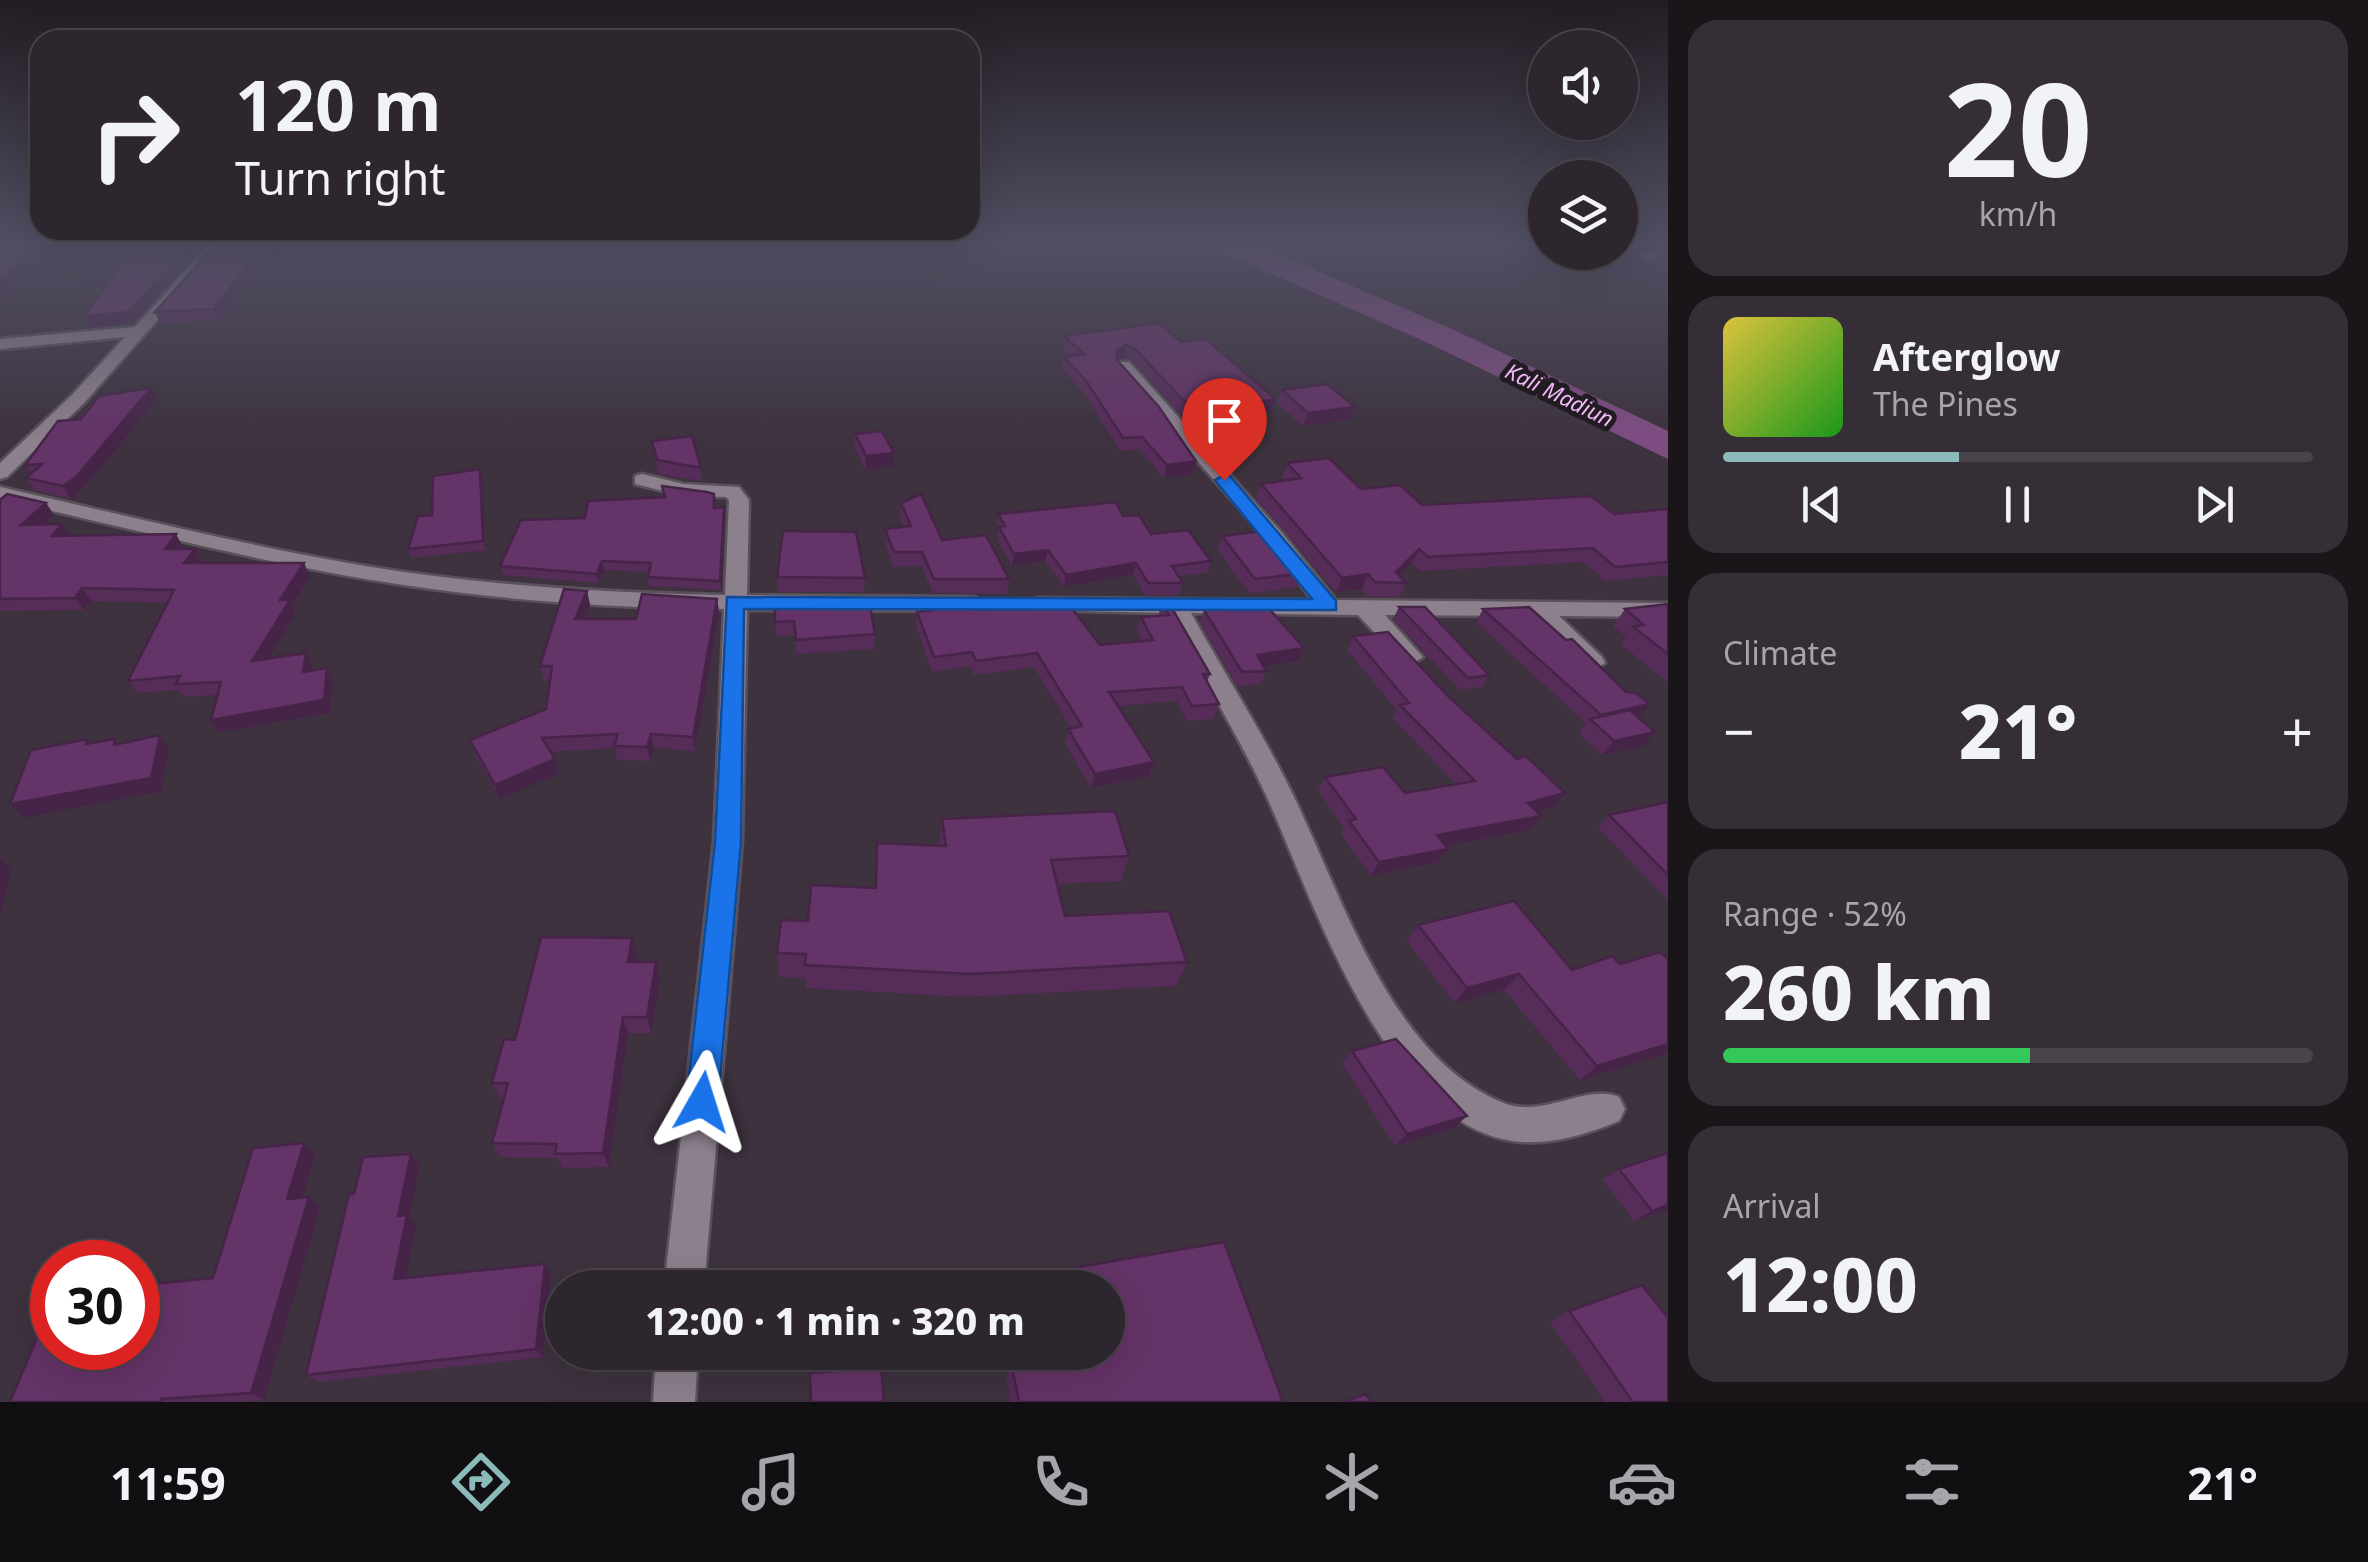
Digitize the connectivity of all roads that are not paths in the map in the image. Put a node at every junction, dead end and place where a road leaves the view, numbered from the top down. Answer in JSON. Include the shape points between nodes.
{"nodes":[{"id":1,"x":158,"y":310,"type":"edge"},
{"id":2,"x":140,"y":331,"type":"junction"},
{"id":3,"x":0,"y":344,"type":"edge"},
{"id":4,"x":1123,"y":366,"type":"edge"},
{"id":5,"x":0,"y":473,"type":"edge"},
{"id":6,"x":642,"y":480,"type":"dead end"},
{"id":7,"x":0,"y":493,"type":"edge"},
{"id":8,"x":734,"y":602,"type":"junction"},
{"id":9,"x":1328,"y":605,"type":"junction"},
{"id":10,"x":1175,"y":606,"type":"junction"},
{"id":11,"x":1363,"y":606,"type":"junction"},
{"id":12,"x":1536,"y":607,"type":"junction"},
{"id":13,"x":1668,"y":610,"type":"edge"},
{"id":14,"x":1427,"y":674,"type":"edge"},
{"id":15,"x":1614,"y":683,"type":"edge"},
{"id":16,"x":1607,"y":1109,"type":"dead end"},
{"id":17,"x":686,"y":1270,"type":"edge"},
{"id":18,"x":677,"y":1370,"type":"edge"},
{"id":19,"x":674,"y":1402,"type":"edge"}],
"edges":[{"from":1,"to":2,"type":"street"},
{"from":2,"to":3,"type":"street"},
{"from":2,"to":5,"type":"street"},
{"from":4,"to":9,"type":"street"},
{"from":6,"to":8,"type":"street","via":[[737,494]]},
{"from":7,"to":8,"type":"street","via":[[358,572],[463,586]]},
{"from":8,"to":10,"type":"street"},
{"from":8,"to":17,"type":"street","via":[[728,842]]},
{"from":9,"to":10,"type":"street"},
{"from":9,"to":11,"type":"street"},
{"from":10,"to":16,"type":"street","via":[[1277,791],[1368,991],[1428,1073],[1496,1120],[1532,1126]]},
{"from":11,"to":12,"type":"street"},
{"from":11,"to":14,"type":"street"},
{"from":12,"to":13,"type":"street"},
{"from":12,"to":15,"type":"street"},
{"from":18,"to":19,"type":"street"}]}
